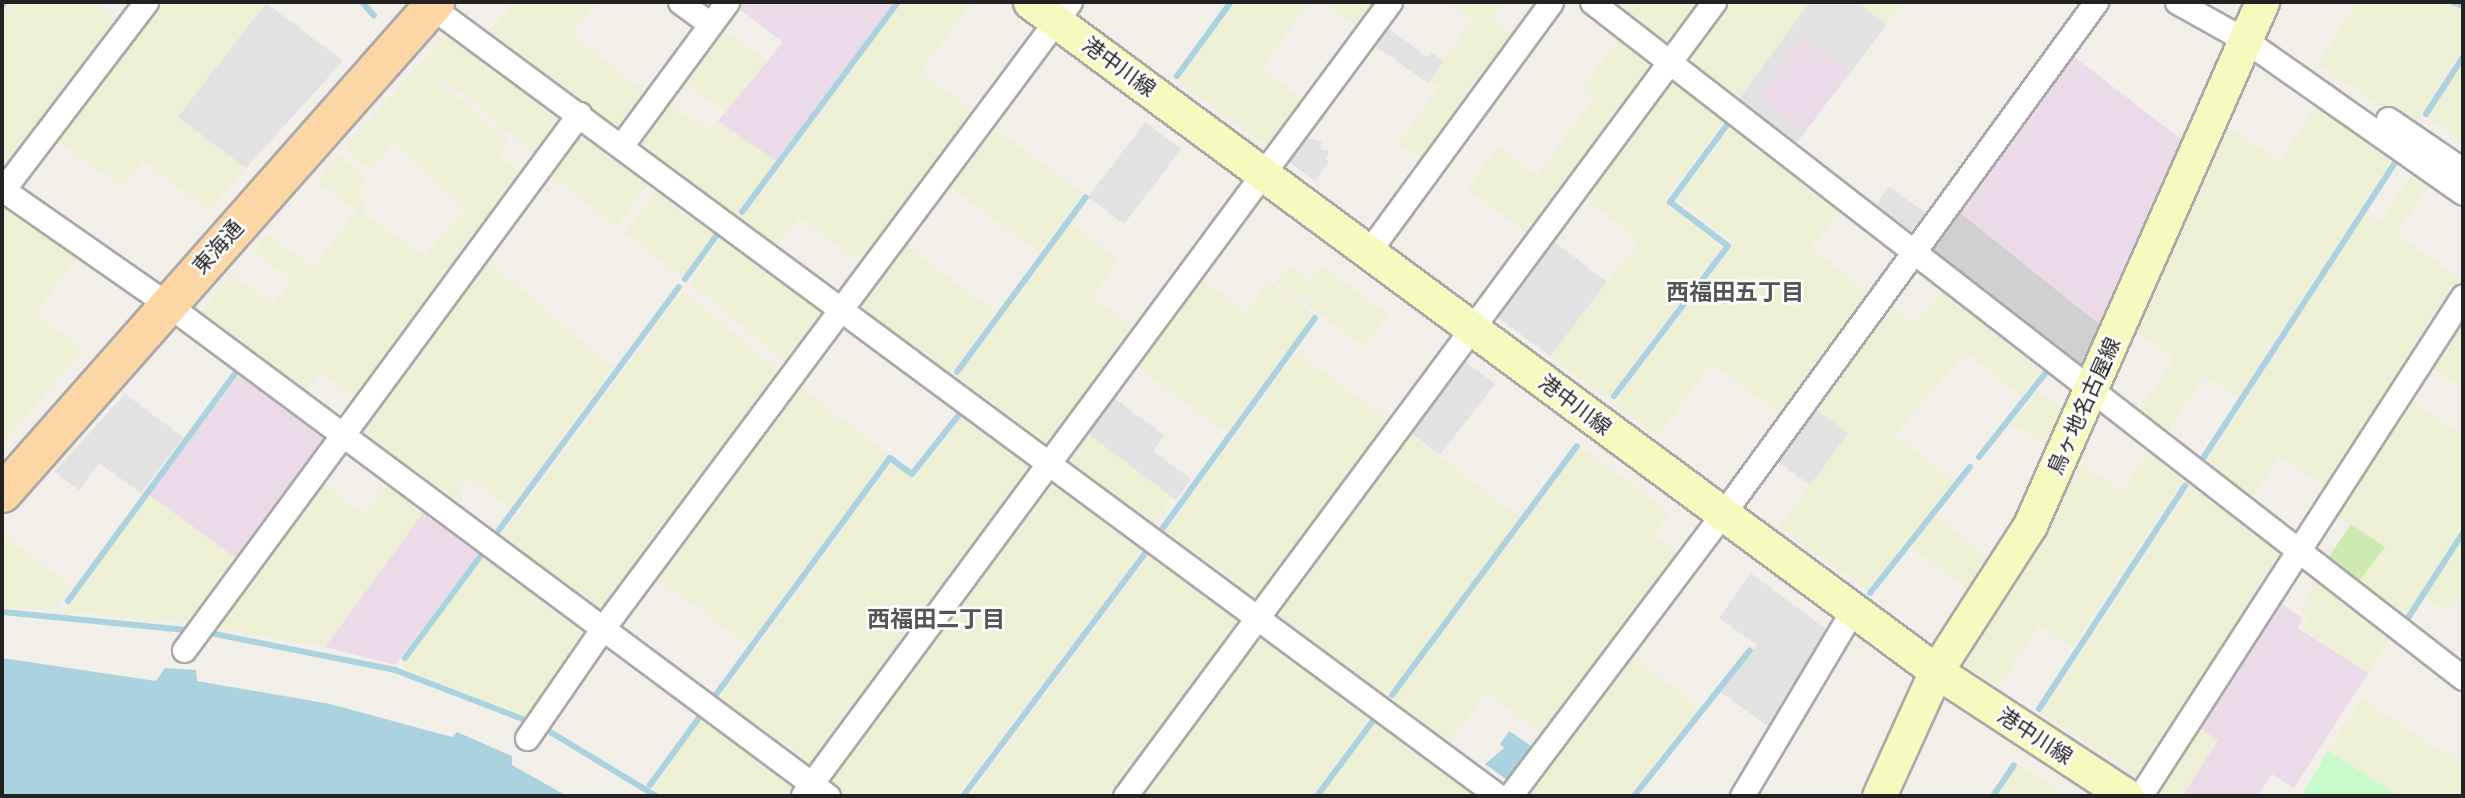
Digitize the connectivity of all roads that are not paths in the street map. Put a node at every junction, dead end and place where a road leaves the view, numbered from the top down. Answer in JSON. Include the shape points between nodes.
{"nodes":[{"id":1,"x":146,"y":2,"type":"edge"},
{"id":2,"x":680,"y":2,"type":"edge"},
{"id":3,"x":727,"y":2,"type":"edge"},
{"id":4,"x":1390,"y":2,"type":"edge"},
{"id":5,"x":1551,"y":2,"type":"edge"},
{"id":6,"x":1592,"y":2,"type":"edge"},
{"id":7,"x":1714,"y":2,"type":"edge"},
{"id":8,"x":2096,"y":2,"type":"edge"},
{"id":9,"x":2177,"y":2,"type":"edge"},
{"id":10,"x":430,"y":3,"type":"edge"},
{"id":11,"x":1052,"y":8,"type":"edge"},
{"id":12,"x":2253,"y":23,"type":"edge"},
{"id":13,"x":710,"y":24,"type":"junction"},
{"id":14,"x":1668,"y":62,"type":"junction"},
{"id":15,"x":579,"y":114,"type":"junction"},
{"id":16,"x":621,"y":146,"type":"junction"},
{"id":17,"x":2463,"y":170,"type":"edge"},
{"id":18,"x":1265,"y":173,"type":"junction"},
{"id":19,"x":2,"y":190,"type":"edge"},
{"id":20,"x":2463,"y":193,"type":"edge"},
{"id":21,"x":1369,"y":251,"type":"junction"},
{"id":22,"x":1913,"y":254,"type":"junction"},
{"id":23,"x":2463,"y":296,"type":"edge"},
{"id":24,"x":167,"y":304,"type":"junction"},
{"id":25,"x":839,"y":310,"type":"junction"},
{"id":26,"x":1472,"y":328,"type":"junction"},
{"id":27,"x":2090,"y":393,"type":"junction"},
{"id":28,"x":341,"y":435,"type":"junction"},
{"id":29,"x":1049,"y":464,"type":"junction"},
{"id":30,"x":2,"y":493,"type":"edge"},
{"id":31,"x":1722,"y":515,"type":"junction"},
{"id":32,"x":2298,"y":550,"type":"junction"},
{"id":33,"x":1853,"y":610,"type":"junction"},
{"id":34,"x":1257,"y":616,"type":"junction"},
{"id":35,"x":603,"y":628,"type":"junction"},
{"id":36,"x":184,"y":650,"type":"dead end"},
{"id":37,"x":1936,"y":671,"type":"junction"},
{"id":38,"x":2463,"y":678,"type":"edge"},
{"id":39,"x":527,"y":738,"type":"dead end"},
{"id":40,"x":814,"y":792,"type":"edge"},
{"id":41,"x":1125,"y":796,"type":"edge"},
{"id":42,"x":1499,"y":796,"type":"edge"},
{"id":43,"x":1510,"y":796,"type":"edge"},
{"id":44,"x":1742,"y":796,"type":"edge"},
{"id":45,"x":1879,"y":796,"type":"edge"},
{"id":46,"x":2127,"y":796,"type":"edge"},
{"id":47,"x":2140,"y":796,"type":"edge"}],
"edges":[{"from":1,"to":19,"type":"street"},
{"from":2,"to":13,"type":"street"},
{"from":3,"to":13,"type":"street"},
{"from":4,"to":18,"type":"street"},
{"from":5,"to":21,"type":"street"},
{"from":6,"to":14,"type":"street"},
{"from":7,"to":14,"type":"street"},
{"from":8,"to":22,"type":"street"},
{"from":9,"to":12,"type":"street"},
{"from":10,"to":15,"type":"street"},
{"from":10,"to":24,"type":"main road","name":"東海通"},
{"from":11,"to":18,"type":"main road","name":"港中川線"},
{"from":11,"to":25,"type":"street"},
{"from":12,"to":17,"type":"street"},
{"from":12,"to":20,"type":"street"},
{"from":12,"to":27,"type":"main road","name":"鳥ヶ地名古屋線"},
{"from":13,"to":16,"type":"street"},
{"from":14,"to":22,"type":"street"},
{"from":14,"to":26,"type":"street"},
{"from":15,"to":16,"type":"street"},
{"from":15,"to":28,"type":"street"},
{"from":16,"to":25,"type":"street"},
{"from":18,"to":21,"type":"main road","name":"港中川線"},
{"from":18,"to":29,"type":"street"},
{"from":19,"to":24,"type":"street"},
{"from":21,"to":26,"type":"main road","name":"港中川線"},
{"from":22,"to":27,"type":"street"},
{"from":22,"to":31,"type":"street"},
{"from":23,"to":32,"type":"street"},
{"from":24,"to":28,"type":"street"},
{"from":24,"to":30,"type":"main road","name":"東海通"},
{"from":25,"to":29,"type":"street"},
{"from":25,"to":35,"type":"street"},
{"from":26,"to":31,"type":"main road","name":"港中川線"},
{"from":26,"to":34,"type":"street"},
{"from":27,"to":32,"type":"street"},
{"from":27,"to":37,"type":"main road","name":"鳥ヶ地名古屋線","via":[[2012,559]]},
{"from":28,"to":35,"type":"street"},
{"from":28,"to":36,"type":"street"},
{"from":29,"to":34,"type":"street"},
{"from":29,"to":40,"type":"street"},
{"from":31,"to":33,"type":"main road","name":"港中川線"},
{"from":31,"to":43,"type":"street"},
{"from":32,"to":38,"type":"street"},
{"from":32,"to":47,"type":"street"},
{"from":33,"to":37,"type":"main road","name":"港中川線"},
{"from":33,"to":44,"type":"street"},
{"from":34,"to":41,"type":"street"},
{"from":34,"to":42,"type":"street"},
{"from":35,"to":39,"type":"street"},
{"from":35,"to":40,"type":"street"},
{"from":37,"to":45,"type":"main road","name":"鳥ヶ地名古屋線"},
{"from":37,"to":46,"type":"main road","name":"港中川線"}]}
